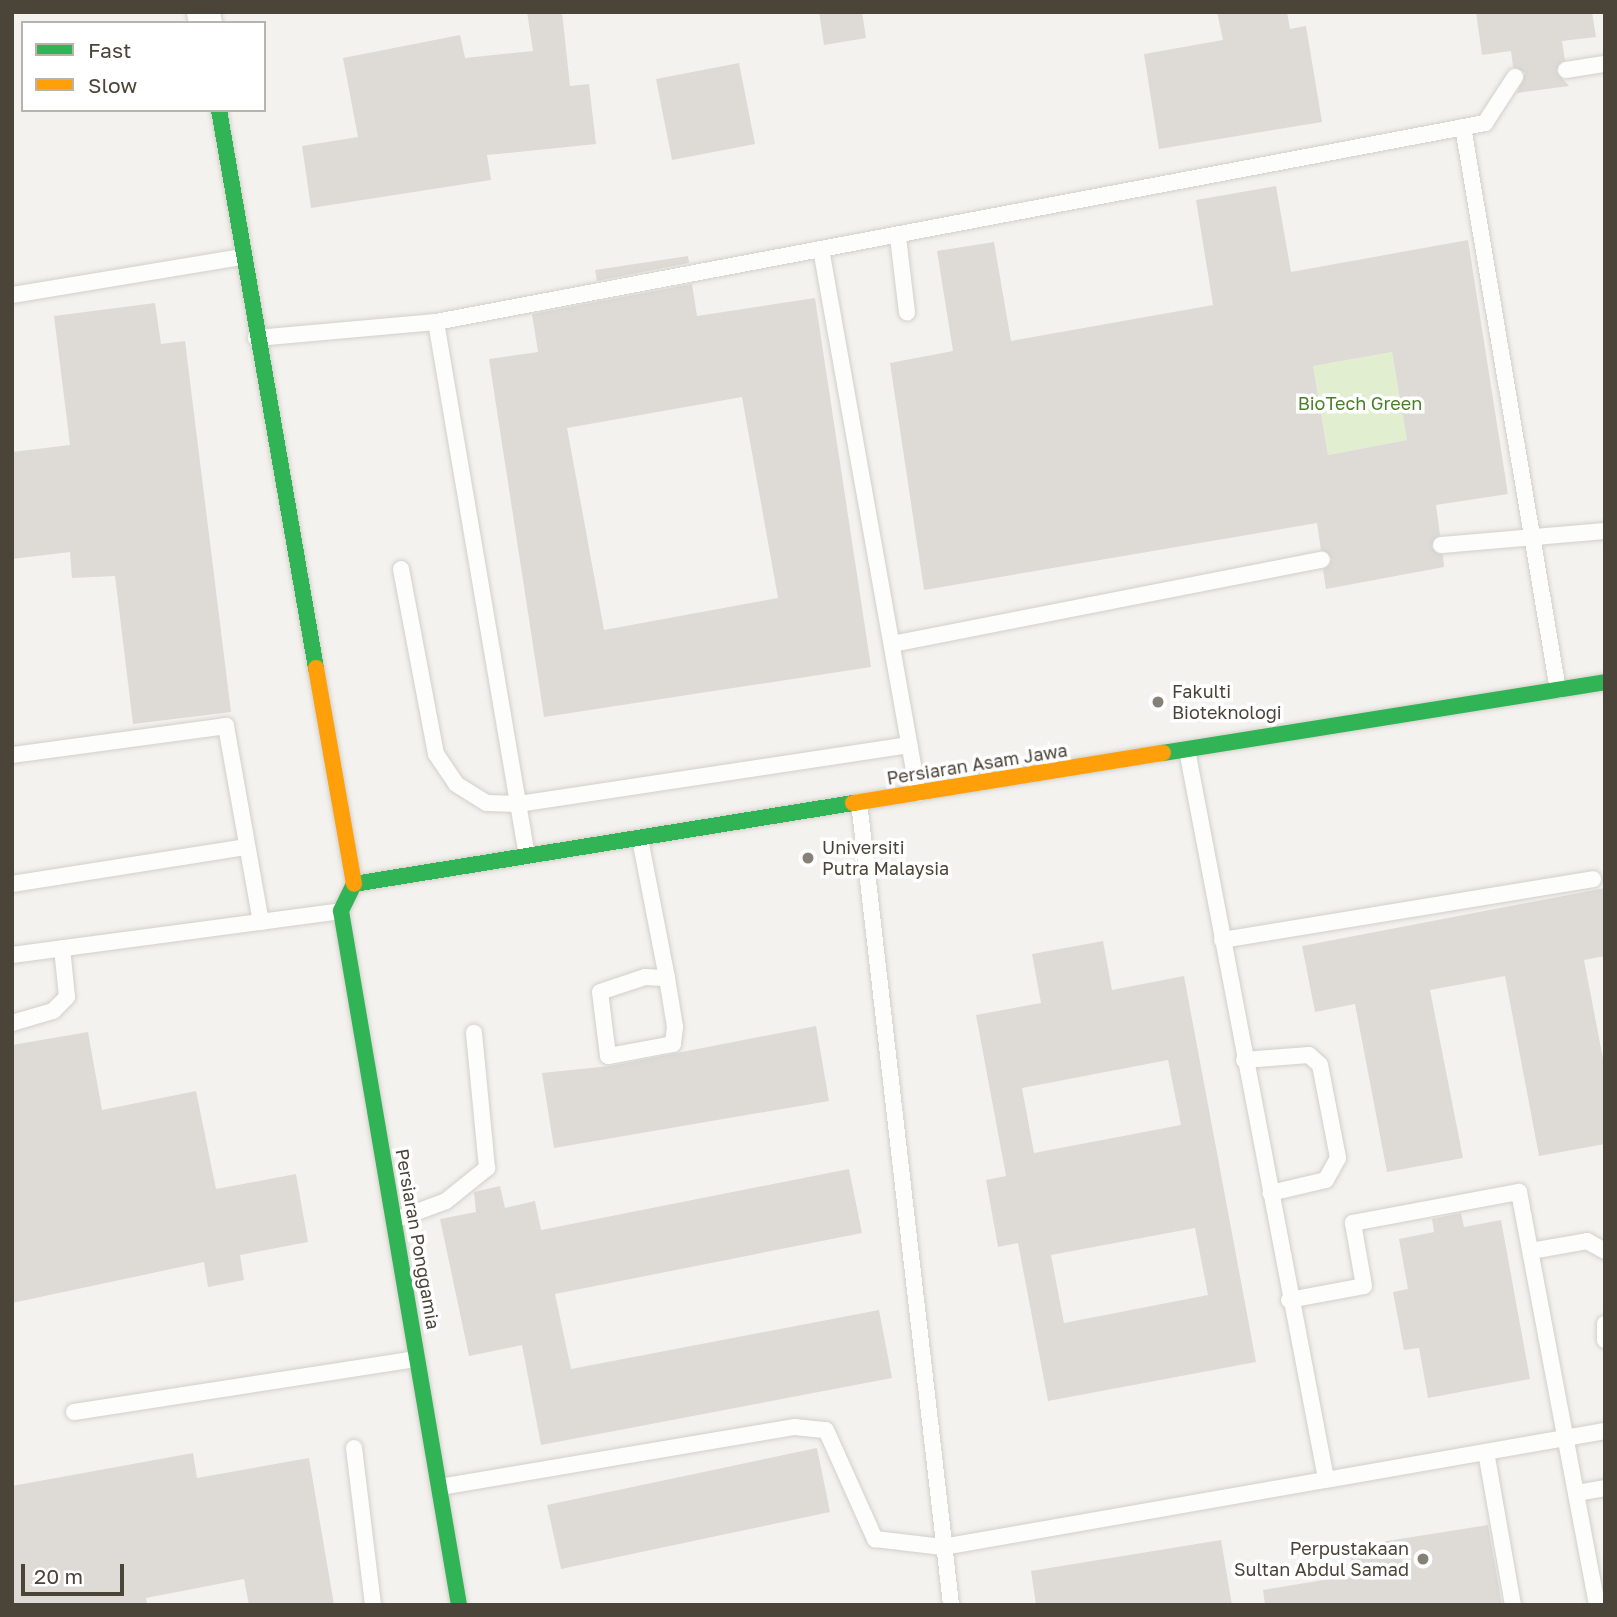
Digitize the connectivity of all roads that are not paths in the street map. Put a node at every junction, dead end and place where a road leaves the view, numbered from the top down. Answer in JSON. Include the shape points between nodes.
{"nodes":[{"id":1,"x":1605,"y":64,"type":"edge"},
{"id":2,"x":1566,"y":70,"type":"dead end"},
{"id":3,"x":1515,"y":77,"type":"dead end"},
{"id":4,"x":219,"y":112,"type":"edge"},
{"id":5,"x":1463,"y":127,"type":"junction"},
{"id":6,"x":898,"y":237,"type":"junction"},
{"id":7,"x":821,"y":249,"type":"junction"},
{"id":8,"x":242,"y":257,"type":"junction"},
{"id":9,"x":12,"y":295,"type":"edge"},
{"id":10,"x":907,"y":312,"type":"dead end"},
{"id":11,"x":436,"y":322,"type":"junction"},
{"id":12,"x":254,"y":338,"type":"junction"},
{"id":13,"x":1605,"y":531,"type":"edge"},
{"id":14,"x":1528,"y":536,"type":"junction"},
{"id":15,"x":1441,"y":545,"type":"dead end"},
{"id":16,"x":1322,"y":560,"type":"dead end"},
{"id":17,"x":401,"y":569,"type":"dead end"},
{"id":18,"x":892,"y":644,"type":"junction"},
{"id":19,"x":1605,"y":682,"type":"edge"},
{"id":20,"x":1558,"y":690,"type":"junction"},
{"id":21,"x":910,"y":745,"type":"junction"},
{"id":22,"x":1187,"y":750,"type":"junction"},
{"id":23,"x":12,"y":755,"type":"edge"},
{"id":24,"x":918,"y":793,"type":"junction"},
{"id":25,"x":859,"y":802,"type":"junction"},
{"id":26,"x":519,"y":804,"type":"junction"},
{"id":27,"x":640,"y":838,"type":"junction"},
{"id":28,"x":245,"y":846,"type":"junction"},
{"id":29,"x":527,"y":856,"type":"junction"},
{"id":30,"x":1593,"y":879,"type":"dead end"},
{"id":31,"x":12,"y":884,"type":"edge"},
{"id":32,"x":354,"y":884,"type":"junction"},
{"id":33,"x":341,"y":911,"type":"junction"},
{"id":34,"x":261,"y":922,"type":"junction"},
{"id":35,"x":1222,"y":940,"type":"junction"},
{"id":36,"x":62,"y":948,"type":"junction"},
{"id":37,"x":12,"y":955,"type":"edge"},
{"id":38,"x":667,"y":978,"type":"junction"},
{"id":39,"x":12,"y":1023,"type":"edge"},
{"id":40,"x":474,"y":1033,"type":"dead end"},
{"id":41,"x":1244,"y":1060,"type":"junction"},
{"id":42,"x":1270,"y":1193,"type":"junction"},
{"id":43,"x":395,"y":1220,"type":"junction"},
{"id":44,"x":1531,"y":1251,"type":"junction"},
{"id":45,"x":1605,"y":1251,"type":"edge"},
{"id":46,"x":1289,"y":1300,"type":"junction"},
{"id":47,"x":1605,"y":1324,"type":"edge"},
{"id":48,"x":1605,"y":1340,"type":"edge"},
{"id":49,"x":419,"y":1359,"type":"junction"},
{"id":50,"x":74,"y":1412,"type":"dead end"},
{"id":51,"x":1605,"y":1431,"type":"edge"},
{"id":52,"x":1567,"y":1437,"type":"junction"},
{"id":53,"x":354,"y":1448,"type":"dead end"},
{"id":54,"x":1486,"y":1452,"type":"junction"},
{"id":55,"x":1326,"y":1479,"type":"junction"},
{"id":56,"x":440,"y":1487,"type":"junction"},
{"id":57,"x":1605,"y":1488,"type":"edge"},
{"id":58,"x":1577,"y":1493,"type":"junction"},
{"id":59,"x":943,"y":1547,"type":"junction"},
{"id":60,"x":373,"y":1605,"type":"edge"},
{"id":61,"x":459,"y":1605,"type":"edge"},
{"id":62,"x":951,"y":1605,"type":"edge"},
{"id":63,"x":1513,"y":1605,"type":"edge"},
{"id":64,"x":1597,"y":1605,"type":"edge"}],
"edges":[{"from":1,"to":2,"type":"lane"},
{"from":3,"to":5,"type":"lane","via":[[1485,123]]},
{"from":4,"to":8,"type":"street"},
{"from":5,"to":6,"type":"lane"},
{"from":5,"to":14,"type":"lane"},
{"from":6,"to":7,"type":"lane"},
{"from":6,"to":10,"type":"lane"},
{"from":7,"to":11,"type":"lane"},
{"from":7,"to":18,"type":"lane"},
{"from":8,"to":9,"type":"lane"},
{"from":8,"to":12,"type":"street"},
{"from":11,"to":12,"type":"lane"},
{"from":11,"to":26,"type":"lane"},
{"from":12,"to":32,"type":"street"},
{"from":13,"to":14,"type":"lane"},
{"from":14,"to":15,"type":"lane"},
{"from":14,"to":20,"type":"lane"},
{"from":16,"to":18,"type":"lane"},
{"from":17,"to":26,"type":"lane","via":[[436,754],[456,784],[477,797]]},
{"from":18,"to":21,"type":"lane"},
{"from":19,"to":20,"type":"street","name":"Persiaran Asam Jawa"},
{"from":20,"to":22,"type":"street","name":"Persiaran Asam Jawa"},
{"from":21,"to":24,"type":"lane"},
{"from":21,"to":26,"type":"lane"},
{"from":22,"to":24,"type":"street","name":"Persiaran Asam Jawa"},
{"from":22,"to":35,"type":"lane"},
{"from":23,"to":28,"type":"lane","via":[[226,726]]},
{"from":24,"to":25,"type":"street","name":"Persiaran Asam Jawa"},
{"from":25,"to":27,"type":"street","name":"Persiaran Asam Jawa"},
{"from":25,"to":59,"type":"lane"},
{"from":26,"to":29,"type":"lane"},
{"from":27,"to":29,"type":"street","name":"Persiaran Asam Jawa"},
{"from":27,"to":38,"type":"lane"},
{"from":28,"to":31,"type":"lane"},
{"from":28,"to":34,"type":"lane"},
{"from":29,"to":32,"type":"street","name":"Persiaran Asam Jawa"},
{"from":30,"to":35,"type":"lane"},
{"from":32,"to":33,"type":"street","via":[[343,896]]},
{"from":33,"to":34,"type":"lane"},
{"from":33,"to":43,"type":"street","name":"Persiaran Ponggamia"},
{"from":34,"to":36,"type":"lane"},
{"from":35,"to":41,"type":"lane"},
{"from":36,"to":37,"type":"lane"},
{"from":36,"to":39,"type":"lane","via":[[66,997],[53,1011]]},
{"from":38,"to":38,"type":"lane","via":[[673,1044],[608,1056],[600,992],[645,977]]},
{"from":40,"to":43,"type":"lane","via":[[487,1168],[446,1201]]},
{"from":41,"to":42,"type":"lane"},
{"from":41,"to":42,"type":"lane","via":[[1309,1055],[1320,1065],[1331,1118],[1338,1158],[1326,1180]]},
{"from":42,"to":46,"type":"lane"},
{"from":43,"to":49,"type":"street","name":"Persiaran Ponggamia"},
{"from":44,"to":45,"type":"lane","via":[[1587,1241]]},
{"from":44,"to":46,"type":"lane","via":[[1519,1192],[1353,1223],[1364,1286]]},
{"from":44,"to":52,"type":"lane"},
{"from":46,"to":55,"type":"lane"},
{"from":47,"to":48,"type":"lane"},
{"from":49,"to":50,"type":"lane"},
{"from":49,"to":56,"type":"street","name":"Persiaran Ponggamia"},
{"from":51,"to":52,"type":"lane"},
{"from":52,"to":54,"type":"lane"},
{"from":52,"to":58,"type":"lane"},
{"from":53,"to":60,"type":"lane"},
{"from":54,"to":55,"type":"lane"},
{"from":54,"to":63,"type":"lane"},
{"from":55,"to":59,"type":"lane"},
{"from":56,"to":59,"type":"lane","via":[[795,1427],[825,1430],[875,1539]]},
{"from":56,"to":61,"type":"street","name":"Persiaran Ponggamia"},
{"from":57,"to":58,"type":"lane"},
{"from":58,"to":64,"type":"lane"},
{"from":59,"to":62,"type":"lane"}]}
